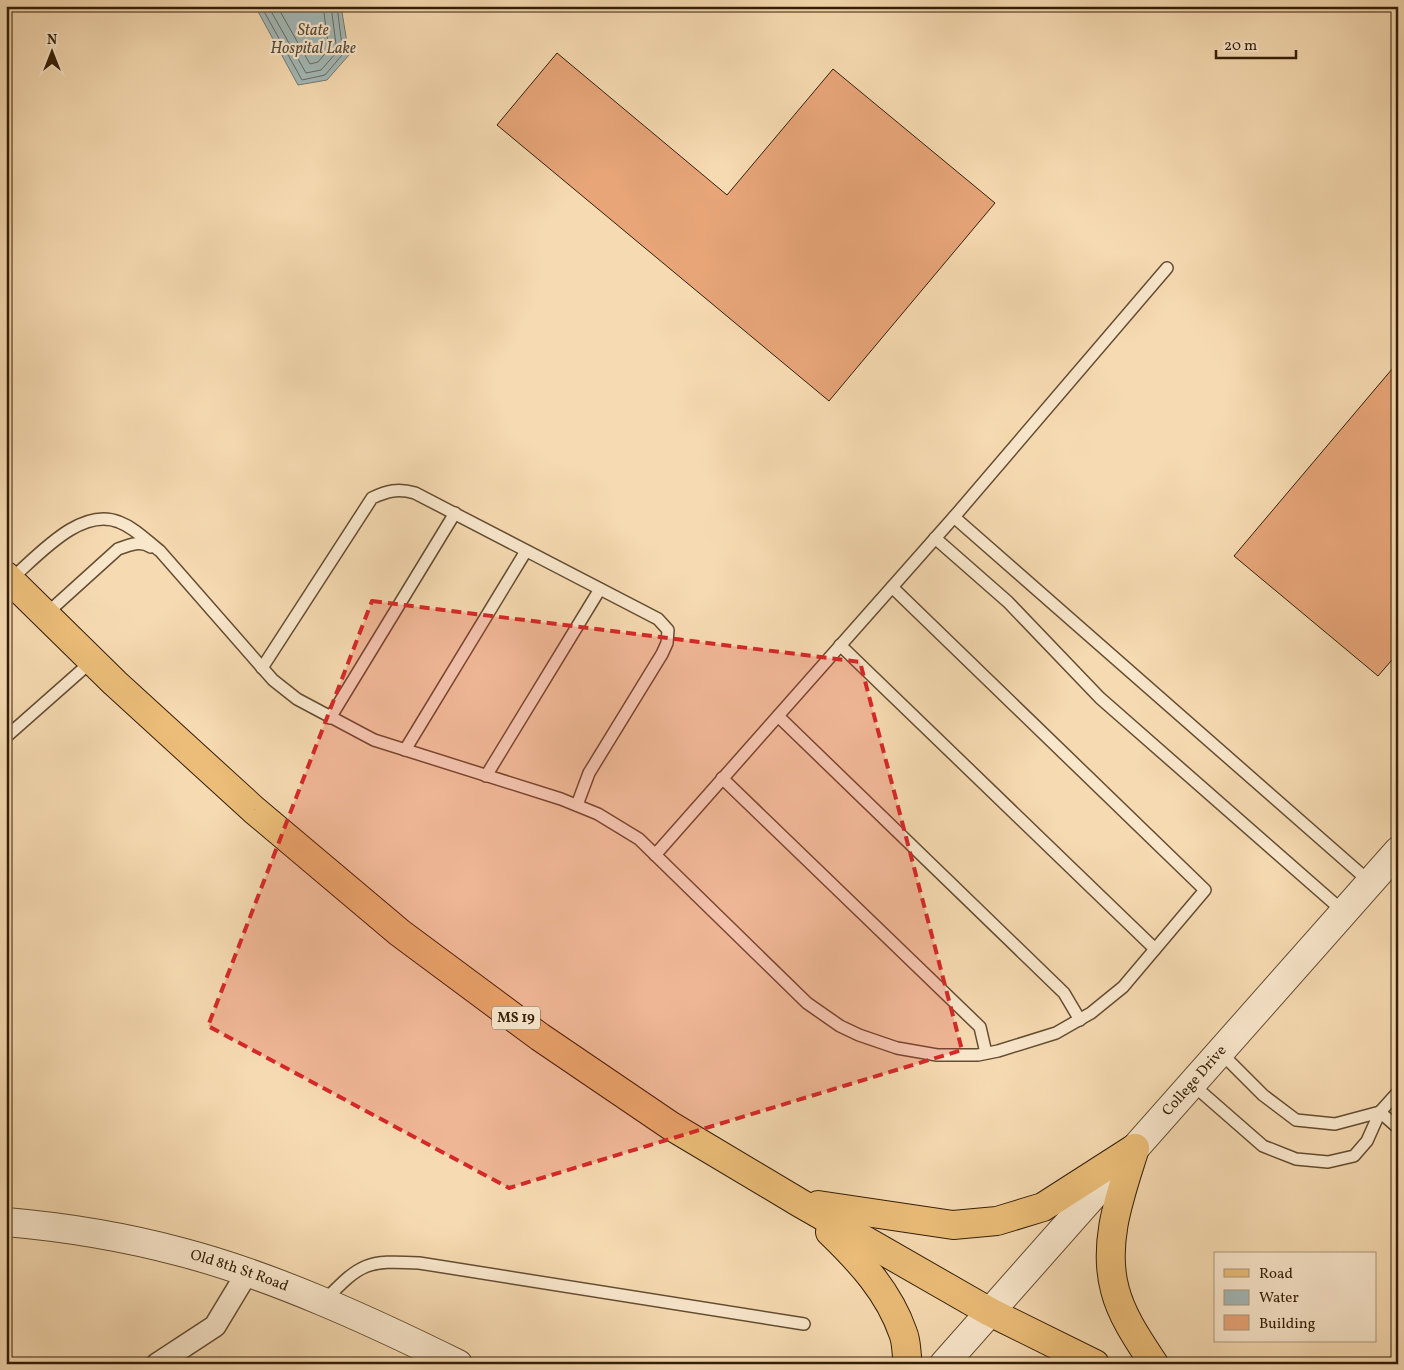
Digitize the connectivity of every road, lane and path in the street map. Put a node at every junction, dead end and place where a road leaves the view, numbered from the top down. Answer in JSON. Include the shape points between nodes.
{"nodes":[{"id":1,"x":1167,"y":268,"type":"dead end"},
{"id":2,"x":454,"y":513,"type":"junction"},
{"id":3,"x":954,"y":517,"type":"junction"},
{"id":4,"x":935,"y":538,"type":"junction"},
{"id":5,"x":160,"y":551,"type":"junction"},
{"id":6,"x":526,"y":551,"type":"junction"},
{"id":7,"x":8,"y":578,"type":"edge"},
{"id":8,"x":892,"y":587,"type":"junction"},
{"id":9,"x":600,"y":589,"type":"junction"},
{"id":10,"x":45,"y":615,"type":"junction"},
{"id":11,"x":840,"y":645,"type":"junction"},
{"id":12,"x":92,"y":661,"type":"junction"},
{"id":13,"x":262,"y":668,"type":"junction"},
{"id":14,"x":778,"y":716,"type":"junction"},
{"id":15,"x":330,"y":718,"type":"junction"},
{"id":16,"x":6,"y":737,"type":"edge"},
{"id":17,"x":405,"y":750,"type":"junction"},
{"id":18,"x":486,"y":776,"type":"junction"},
{"id":19,"x":722,"y":778,"type":"junction"},
{"id":20,"x":577,"y":806,"type":"junction"},
{"id":21,"x":1398,"y":851,"type":"edge"},
{"id":22,"x":655,"y":855,"type":"junction"},
{"id":23,"x":1370,"y":882,"type":"junction"},
{"id":24,"x":1344,"y":912,"type":"junction"},
{"id":25,"x":1155,"y":949,"type":"junction"},
{"id":26,"x":1080,"y":1020,"type":"junction"},
{"id":27,"x":1220,"y":1052,"type":"junction"},
{"id":28,"x":986,"y":1053,"type":"junction"},
{"id":29,"x":1192,"y":1084,"type":"junction"},
{"id":30,"x":1398,"y":1092,"type":"edge"},
{"id":31,"x":1380,"y":1112,"type":"junction"},
{"id":32,"x":1398,"y":1128,"type":"edge"},
{"id":33,"x":1135,"y":1148,"type":"junction"},
{"id":34,"x":800,"y":1203,"type":"junction"},
{"id":35,"x":6,"y":1222,"type":"edge"},
{"id":36,"x":247,"y":1273,"type":"junction"},
{"id":37,"x":323,"y":1303,"type":"junction"},
{"id":38,"x":990,"y":1312,"type":"junction"},
{"id":39,"x":804,"y":1324,"type":"dead end"},
{"id":40,"x":157,"y":1364,"type":"edge"},
{"id":41,"x":458,"y":1364,"type":"edge"},
{"id":42,"x":908,"y":1364,"type":"edge"},
{"id":43,"x":944,"y":1364,"type":"edge"},
{"id":44,"x":1095,"y":1364,"type":"edge"},
{"id":45,"x":1154,"y":1364,"type":"edge"}],
"edges":[{"from":1,"to":3,"type":"lane"},
{"from":2,"to":6,"type":"lane"},
{"from":2,"to":13,"type":"lane","via":[[415,492],[402,489],[386,491],[372,498]]},
{"from":2,"to":15,"type":"lane"},
{"from":3,"to":4,"type":"lane"},
{"from":3,"to":23,"type":"lane"},
{"from":4,"to":8,"type":"lane"},
{"from":4,"to":24,"type":"lane","via":[[1008,602],[1100,698]]},
{"from":5,"to":7,"type":"lane","via":[[120,522],[105,518],[91,520],[74,526]]},
{"from":5,"to":10,"type":"lane","via":[[145,543],[118,549]]},
{"from":5,"to":13,"type":"lane"},
{"from":6,"to":9,"type":"lane"},
{"from":6,"to":17,"type":"lane"},
{"from":7,"to":10,"type":"main road","number":"MS 19"},
{"from":8,"to":11,"type":"lane"},
{"from":8,"to":25,"type":"lane","via":[[1206,890]]},
{"from":9,"to":18,"type":"lane"},
{"from":9,"to":20,"type":"lane","via":[[658,619],[668,630],[667,643],[590,773]]},
{"from":10,"to":12,"type":"main road","number":"MS 19"},
{"from":11,"to":14,"type":"lane"},
{"from":11,"to":25,"type":"lane"},
{"from":12,"to":16,"type":"lane"},
{"from":12,"to":34,"type":"main road","number":"MS 19","via":[[254,810],[400,933],[540,1037],[663,1120]]},
{"from":13,"to":15,"type":"lane","via":[[298,699]]},
{"from":14,"to":19,"type":"lane"},
{"from":14,"to":26,"type":"lane","via":[[1064,993]]},
{"from":15,"to":17,"type":"lane","via":[[374,740]]},
{"from":17,"to":18,"type":"lane"},
{"from":18,"to":20,"type":"lane"},
{"from":19,"to":22,"type":"lane"},
{"from":19,"to":28,"type":"lane","via":[[980,1028]]},
{"from":20,"to":22,"type":"lane","via":[[598,814],[639,839]]},
{"from":21,"to":23,"type":"street","name":"College Drive"},
{"from":22,"to":28,"type":"lane","via":[[807,1004],[840,1026],[878,1042],[917,1052]]},
{"from":23,"to":24,"type":"street","name":"College Drive"},
{"from":24,"to":27,"type":"street","name":"College Drive"},
{"from":25,"to":26,"type":"lane","via":[[1123,987]]},
{"from":26,"to":28,"type":"lane","via":[[1037,1041]]},
{"from":27,"to":29,"type":"street","name":"College Drive"},
{"from":27,"to":31,"type":"lane","via":[[1263,1095],[1296,1120],[1336,1124]]},
{"from":29,"to":31,"type":"lane","via":[[1263,1146],[1296,1159],[1328,1162],[1354,1156],[1367,1141]]},
{"from":29,"to":33,"type":"street","name":"College Drive"},
{"from":30,"to":31,"type":"lane"},
{"from":31,"to":32,"type":"lane"},
{"from":33,"to":34,"type":"main road","via":[[1044,1207],[997,1222],[953,1225]]},
{"from":33,"to":38,"type":"street","name":"College Drive"},
{"from":33,"to":45,"type":"main road","via":[[1119,1199],[1110,1244],[1115,1290],[1131,1328]]},
{"from":34,"to":38,"type":"main road","number":"MS 19"},
{"from":34,"to":42,"type":"main road","via":[[860,1261],[888,1300],[904,1334]]},
{"from":35,"to":36,"type":"street","name":"Old 8th St Road","via":[[106,1236],[181,1252]]},
{"from":36,"to":37,"type":"street","name":"Old 8th St Road"},
{"from":36,"to":40,"type":"street","via":[[215,1326]]},
{"from":37,"to":39,"type":"lane","via":[[347,1277],[367,1264],[411,1262]]},
{"from":37,"to":41,"type":"street","name":"Old 8th St Road"},
{"from":38,"to":43,"type":"street"},
{"from":38,"to":44,"type":"main road","number":"MS 19"}]}
